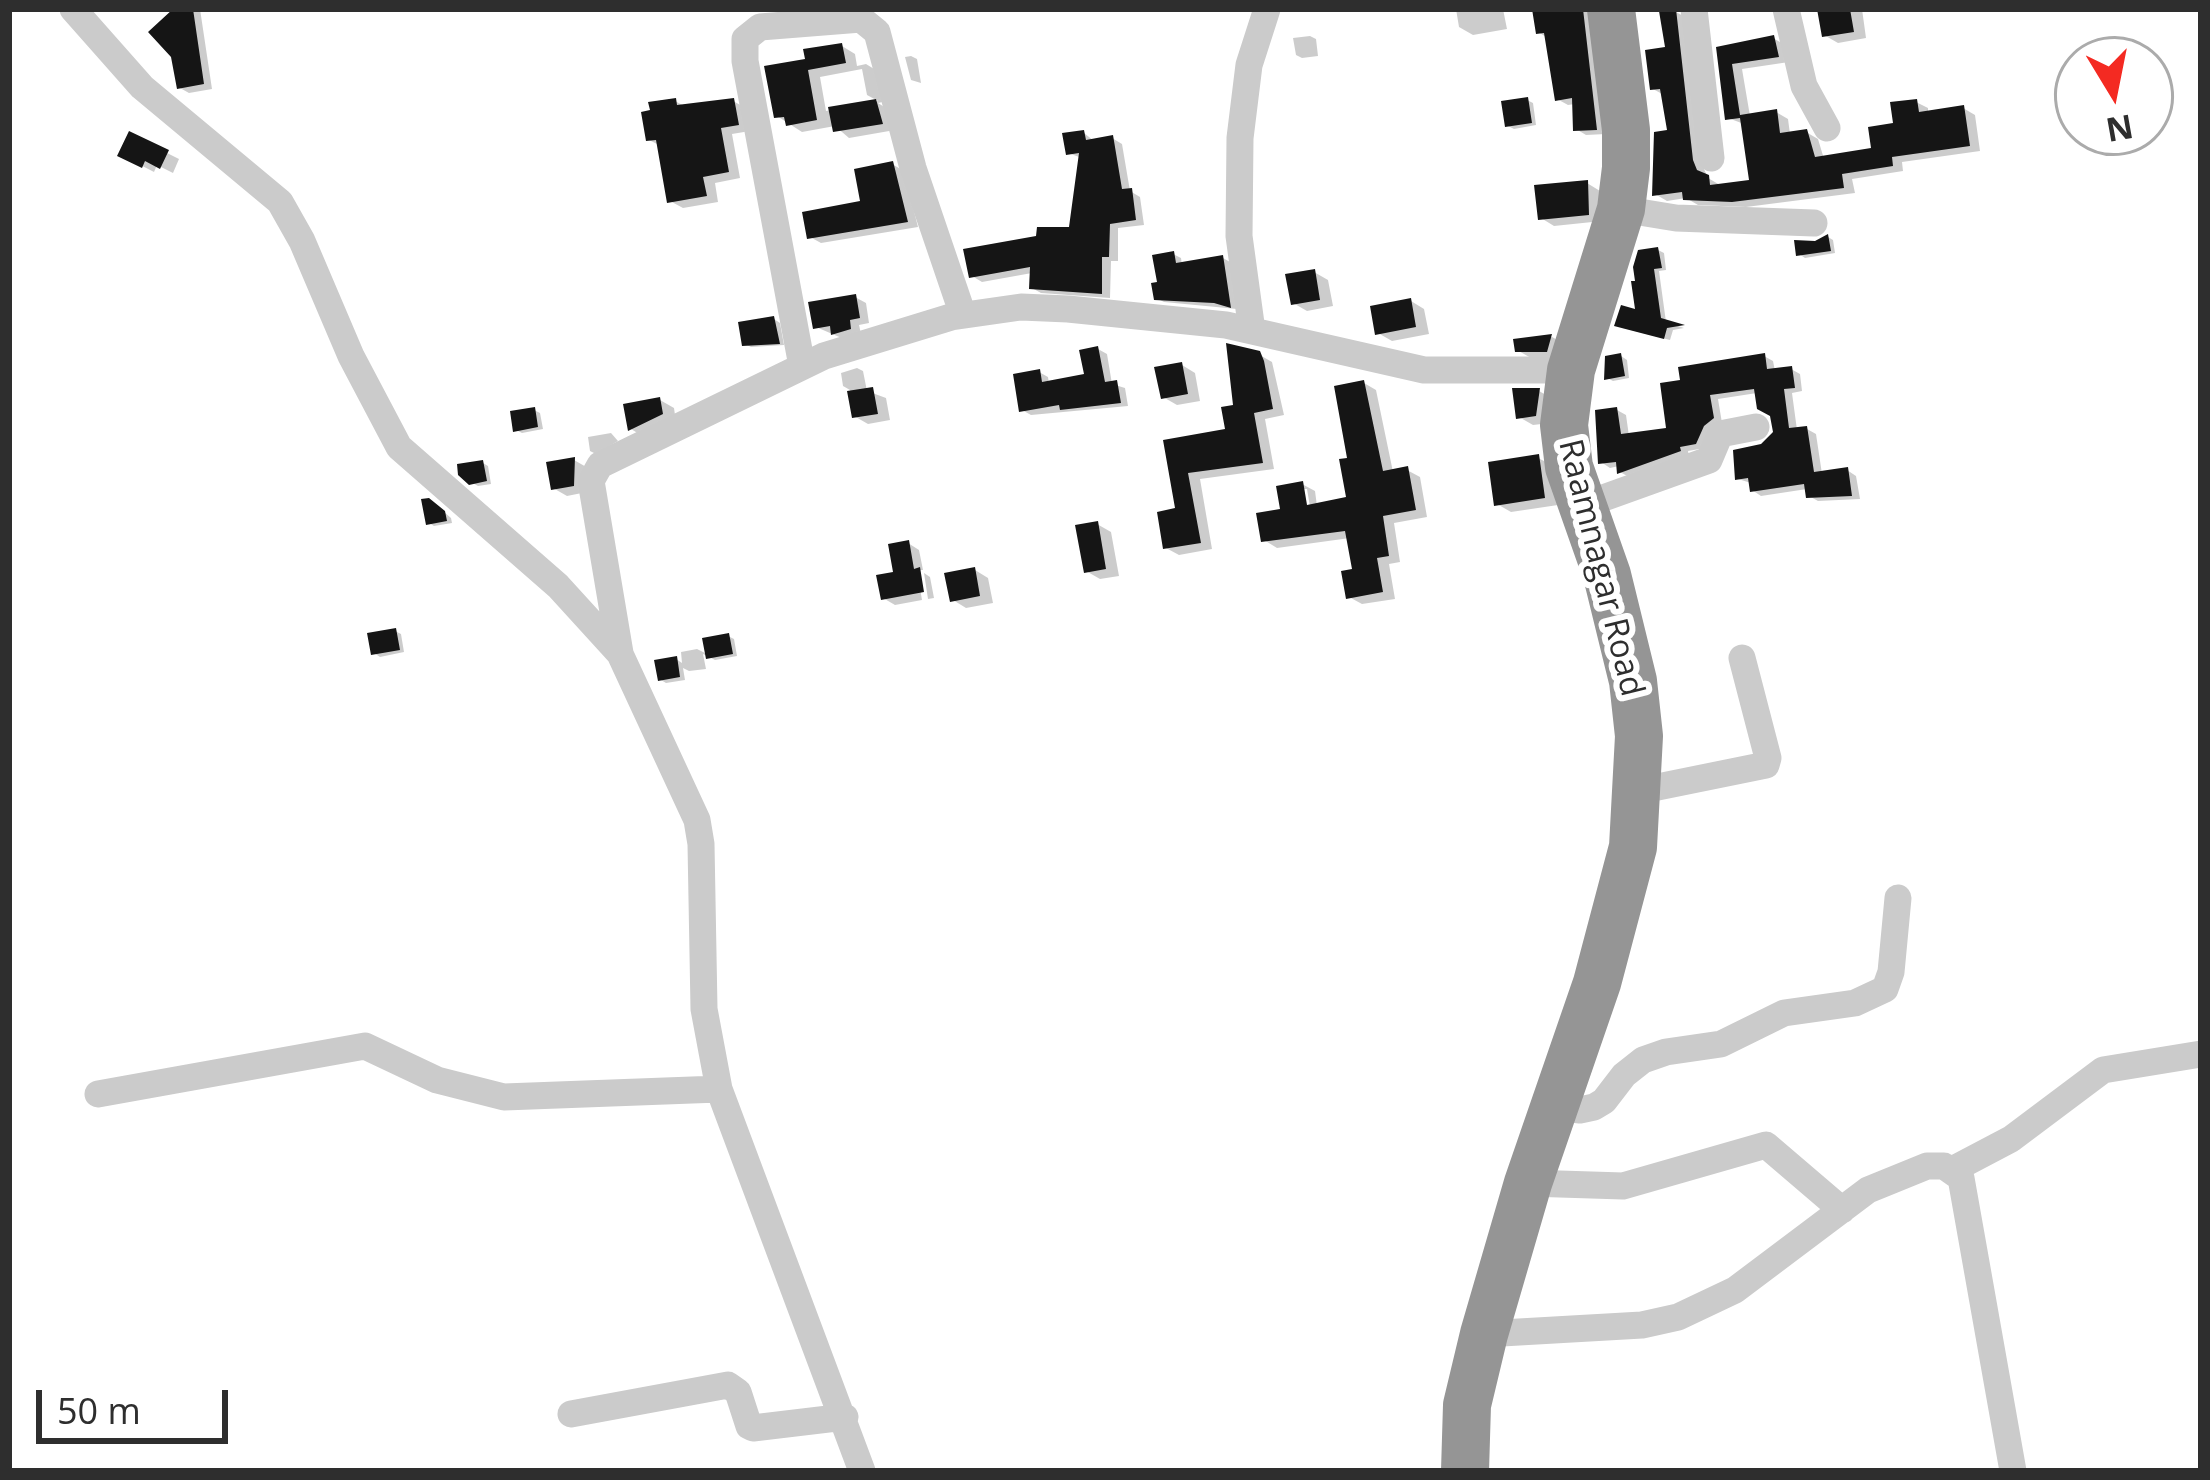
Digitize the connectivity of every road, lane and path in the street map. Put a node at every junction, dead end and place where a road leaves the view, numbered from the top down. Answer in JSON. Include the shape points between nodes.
{"nodes":[{"id":1,"x":1267,"y":9,"type":"edge"},
{"id":2,"x":1611,"y":9,"type":"edge"},
{"id":3,"x":1694,"y":9,"type":"edge"},
{"id":4,"x":1786,"y":9,"type":"edge"},
{"id":5,"x":87,"y":12,"type":"edge"},
{"id":6,"x":1827,"y":128,"type":"dead end"},
{"id":7,"x":1711,"y":158,"type":"dead end"},
{"id":8,"x":1621,"y":208,"type":"junction"},
{"id":9,"x":1814,"y":223,"type":"dead end"},
{"id":10,"x":963,"y":315,"type":"junction"},
{"id":11,"x":1252,"y":331,"type":"junction"},
{"id":12,"x":802,"y":366,"type":"junction"},
{"id":13,"x":1571,"y":370,"type":"junction"},
{"id":14,"x":1756,"y":427,"type":"dead end"},
{"id":15,"x":1581,"y":506,"type":"junction"},
{"id":16,"x":620,"y":654,"type":"junction"},
{"id":17,"x":1742,"y":658,"type":"dead end"},
{"id":18,"x":1638,"y":791,"type":"junction"},
{"id":19,"x":1898,"y":898,"type":"dead end"},
{"id":20,"x":2201,"y":1054,"type":"edge"},
{"id":21,"x":719,"y":1089,"type":"junction"},
{"id":22,"x":98,"y":1094,"type":"dead end"},
{"id":23,"x":1553,"y":1107,"type":"junction"},
{"id":24,"x":1954,"y":1169,"type":"junction"},
{"id":25,"x":1528,"y":1183,"type":"junction"},
{"id":26,"x":1843,"y":1210,"type":"junction"},
{"id":27,"x":1484,"y":1334,"type":"junction"},
{"id":28,"x":571,"y":1414,"type":"dead end"},
{"id":29,"x":845,"y":1417,"type":"junction"},
{"id":30,"x":862,"y":1471,"type":"edge"},
{"id":31,"x":1465,"y":1471,"type":"edge"},
{"id":32,"x":2013,"y":1471,"type":"edge"}],
"edges":[{"from":1,"to":11,"type":"street","via":[[1249,64],[1240,138],[1239,236]]},
{"from":2,"to":8,"type":"highway","name":"Raamnagar Road","via":[[1626,130]]},
{"from":3,"to":7,"type":"street"},
{"from":4,"to":6,"type":"street","via":[[1804,86]]},
{"from":5,"to":16,"type":"street","via":[[142,87],[280,202],[400,447],[558,586]]},
{"from":8,"to":9,"type":"street"},
{"from":8,"to":13,"type":"highway","name":"Raamnagar Road"},
{"from":10,"to":11,"type":"street","via":[[1068,309]]},
{"from":10,"to":12,"type":"street"},
{"from":10,"to":12,"type":"street","via":[[877,32],[861,19],[760,27],[745,39],[745,61]]},
{"from":11,"to":13,"type":"street","via":[[1424,370]]},
{"from":12,"to":16,"type":"street","via":[[600,465],[591,481]]},
{"from":13,"to":15,"type":"highway","name":"Raamnagar Road","via":[[1564,425]]},
{"from":14,"to":15,"type":"street","via":[[1720,434],[1709,460]]},
{"from":15,"to":18,"type":"highway","name":"Raamnagar Road","via":[[1625,642]]},
{"from":16,"to":21,"type":"street","via":[[697,820],[704,1009]]},
{"from":17,"to":18,"type":"street","via":[[1766,765]]},
{"from":18,"to":23,"type":"highway","name":"Raamnagar Road","via":[[1617,912]]},
{"from":19,"to":23,"type":"street","via":[[1885,988],[1855,1003],[1784,1013],[1721,1044],[1643,1060],[1594,1107]]},
{"from":20,"to":24,"type":"street","via":[[2103,1070],[2011,1139]]},
{"from":21,"to":22,"type":"street","via":[[504,1097],[436,1080],[365,1046]]},
{"from":21,"to":29,"type":"street"},
{"from":23,"to":25,"type":"highway","name":"Raamnagar Road"},
{"from":24,"to":26,"type":"street","via":[[1900,1175]]},
{"from":24,"to":32,"type":"street"},
{"from":25,"to":26,"type":"street","via":[[1623,1186],[1766,1145]]},
{"from":25,"to":27,"type":"highway","name":"Raamnagar Road"},
{"from":26,"to":27,"type":"street","via":[[1735,1290],[1678,1317]]},
{"from":27,"to":31,"type":"highway","name":"Raamnagar Road","via":[[1467,1405]]},
{"from":28,"to":29,"type":"street","via":[[728,1384],[753,1428]]},
{"from":29,"to":30,"type":"street"}]}
